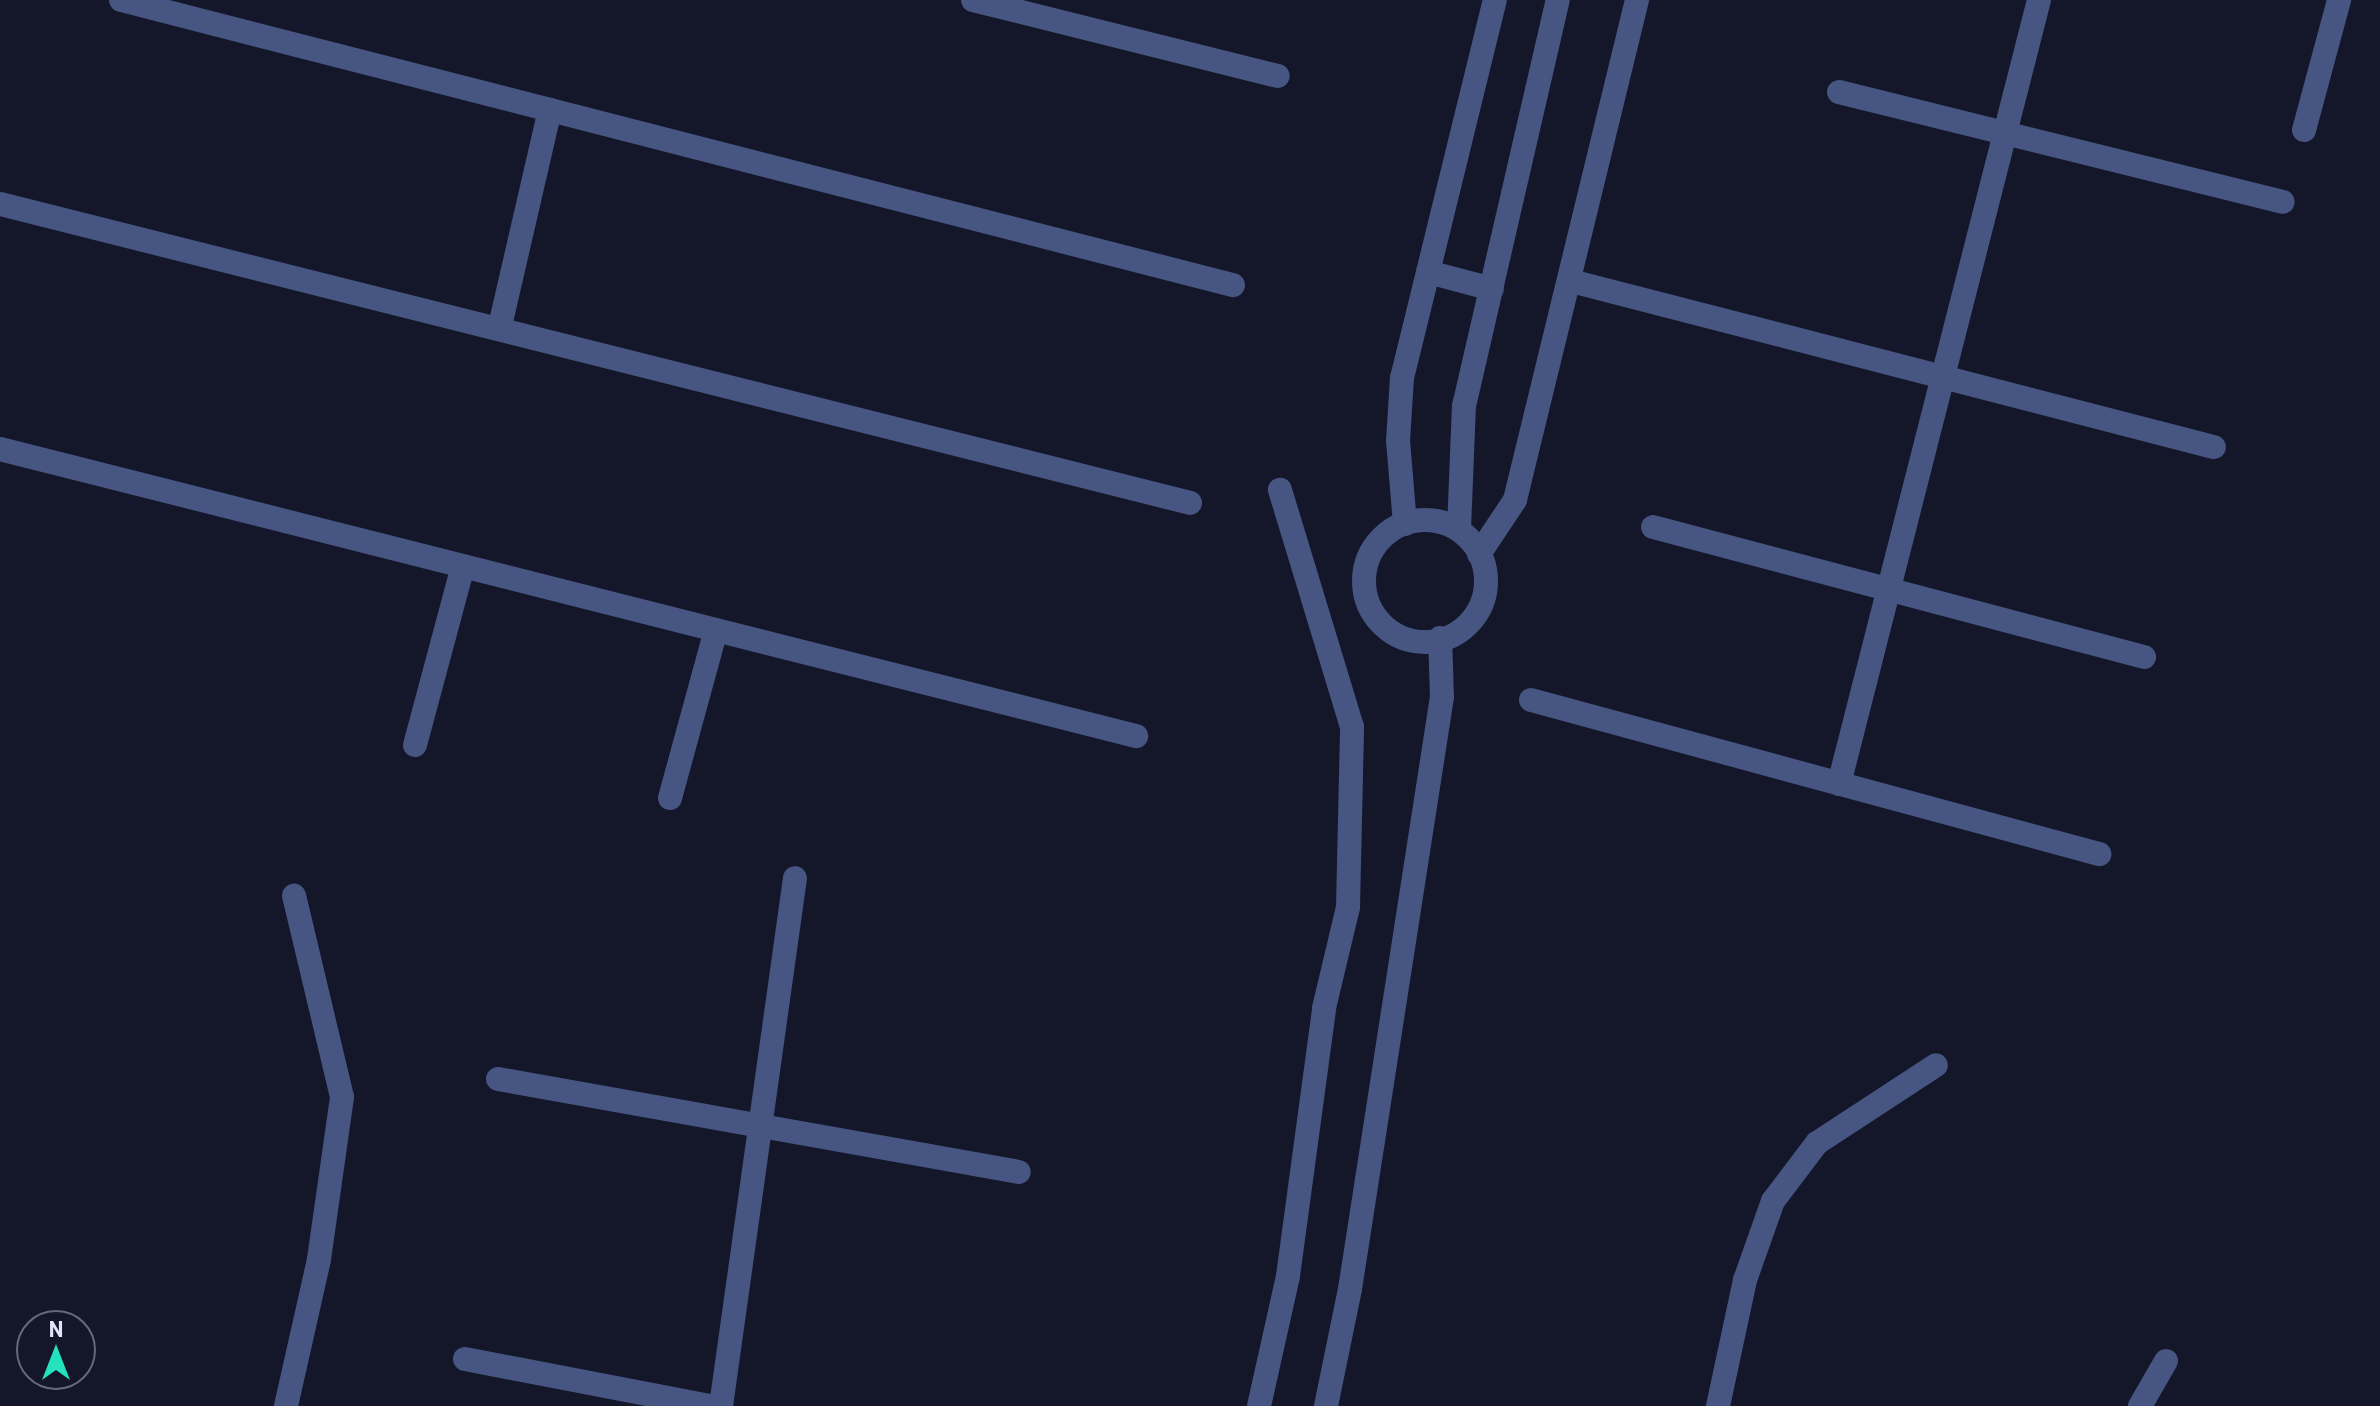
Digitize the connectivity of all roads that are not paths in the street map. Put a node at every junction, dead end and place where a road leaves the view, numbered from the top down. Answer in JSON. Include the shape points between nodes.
{"nodes":[{"id":1,"x":121,"y":0,"type":"edge"},
{"id":2,"x":973,"y":0,"type":"edge"},
{"id":3,"x":1495,"y":0,"type":"edge"},
{"id":4,"x":1558,"y":0,"type":"edge"},
{"id":5,"x":1637,"y":0,"type":"edge"},
{"id":6,"x":2039,"y":0,"type":"edge"},
{"id":7,"x":2339,"y":0,"type":"edge"},
{"id":8,"x":1278,"y":76,"type":"dead end"},
{"id":9,"x":1839,"y":92,"type":"dead end"},
{"id":10,"x":550,"y":110,"type":"junction"},
{"id":11,"x":2304,"y":130,"type":"dead end"},
{"id":12,"x":2007,"y":137,"type":"junction"},
{"id":13,"x":2283,"y":202,"type":"dead end"},
{"id":14,"x":0,"y":204,"type":"edge"},
{"id":15,"x":1428,"y":272,"type":"junction"},
{"id":16,"x":1571,"y":281,"type":"junction"},
{"id":17,"x":1233,"y":285,"type":"dead end"},
{"id":18,"x":1492,"y":289,"type":"junction"},
{"id":19,"x":500,"y":326,"type":"junction"},
{"id":20,"x":1944,"y":378,"type":"junction"},
{"id":21,"x":2214,"y":447,"type":"dead end"},
{"id":22,"x":0,"y":449,"type":"edge"},
{"id":23,"x":1280,"y":490,"type":"dead end"},
{"id":24,"x":1190,"y":503,"type":"dead end"},
{"id":25,"x":1405,"y":524,"type":"junction"},
{"id":26,"x":1653,"y":527,"type":"dead end"},
{"id":27,"x":1459,"y":529,"type":"junction"},
{"id":28,"x":1479,"y":554,"type":"junction"},
{"id":29,"x":463,"y":566,"type":"junction"},
{"id":30,"x":1890,"y":590,"type":"junction"},
{"id":31,"x":716,"y":630,"type":"junction"},
{"id":32,"x":1440,"y":638,"type":"junction"},
{"id":33,"x":2144,"y":657,"type":"dead end"},
{"id":34,"x":1531,"y":700,"type":"dead end"},
{"id":35,"x":1136,"y":736,"type":"dead end"},
{"id":36,"x":415,"y":745,"type":"dead end"},
{"id":37,"x":1839,"y":784,"type":"junction"},
{"id":38,"x":670,"y":798,"type":"dead end"},
{"id":39,"x":2099,"y":854,"type":"dead end"},
{"id":40,"x":795,"y":878,"type":"dead end"},
{"id":41,"x":294,"y":896,"type":"dead end"},
{"id":42,"x":1936,"y":1065,"type":"dead end"},
{"id":43,"x":498,"y":1079,"type":"dead end"},
{"id":44,"x":761,"y":1122,"type":"junction"},
{"id":45,"x":1019,"y":1172,"type":"dead end"},
{"id":46,"x":465,"y":1359,"type":"dead end"},
{"id":47,"x":2166,"y":1361,"type":"dead end"},
{"id":48,"x":286,"y":1406,"type":"edge"},
{"id":49,"x":708,"y":1406,"type":"edge"},
{"id":50,"x":721,"y":1406,"type":"edge"},
{"id":51,"x":1259,"y":1406,"type":"edge"},
{"id":52,"x":1326,"y":1406,"type":"edge"},
{"id":53,"x":1718,"y":1406,"type":"edge"},
{"id":54,"x":2140,"y":1406,"type":"edge"}],
"edges":[{"from":1,"to":10,"type":"street"},
{"from":2,"to":8,"type":"street"},
{"from":3,"to":15,"type":"street"},
{"from":4,"to":18,"type":"street"},
{"from":5,"to":16,"type":"street"},
{"from":6,"to":12,"type":"street"},
{"from":7,"to":11,"type":"street"},
{"from":9,"to":12,"type":"street"},
{"from":10,"to":17,"type":"street"},
{"from":10,"to":19,"type":"street"},
{"from":12,"to":13,"type":"street"},
{"from":12,"to":20,"type":"street"},
{"from":14,"to":19,"type":"street"},
{"from":15,"to":18,"type":"street"},
{"from":15,"to":25,"type":"street","via":[[1402,378],[1398,441]]},
{"from":16,"to":20,"type":"street"},
{"from":16,"to":28,"type":"street","via":[[1515,500]]},
{"from":18,"to":27,"type":"street","via":[[1464,406]]},
{"from":19,"to":24,"type":"street"},
{"from":20,"to":21,"type":"street"},
{"from":20,"to":30,"type":"street"},
{"from":22,"to":29,"type":"street"},
{"from":23,"to":51,"type":"street","via":[[1352,727],[1348,907],[1324,1008],[1288,1276]]},
{"from":25,"to":27,"type":"street","via":[[1439,521]]},
{"from":25,"to":32,"type":"street","via":[[1380,538],[1368,557],[1365,598],[1391,632],[1411,640]]},
{"from":26,"to":30,"type":"street"},
{"from":27,"to":28,"type":"street"},
{"from":28,"to":32,"type":"street","via":[[1487,585],[1482,605],[1470,623]]},
{"from":29,"to":31,"type":"street"},
{"from":29,"to":36,"type":"street"},
{"from":30,"to":33,"type":"street"},
{"from":30,"to":37,"type":"street"},
{"from":31,"to":35,"type":"street"},
{"from":31,"to":38,"type":"street"},
{"from":32,"to":52,"type":"street","via":[[1442,697]]},
{"from":34,"to":37,"type":"street"},
{"from":37,"to":39,"type":"street"},
{"from":40,"to":44,"type":"street"},
{"from":41,"to":48,"type":"street","via":[[342,1097],[319,1259]]},
{"from":42,"to":53,"type":"street","via":[[1817,1143],[1773,1201],[1745,1280]]},
{"from":43,"to":44,"type":"street"},
{"from":44,"to":45,"type":"street"},
{"from":44,"to":50,"type":"street"},
{"from":46,"to":49,"type":"street"},
{"from":47,"to":54,"type":"street"}]}
